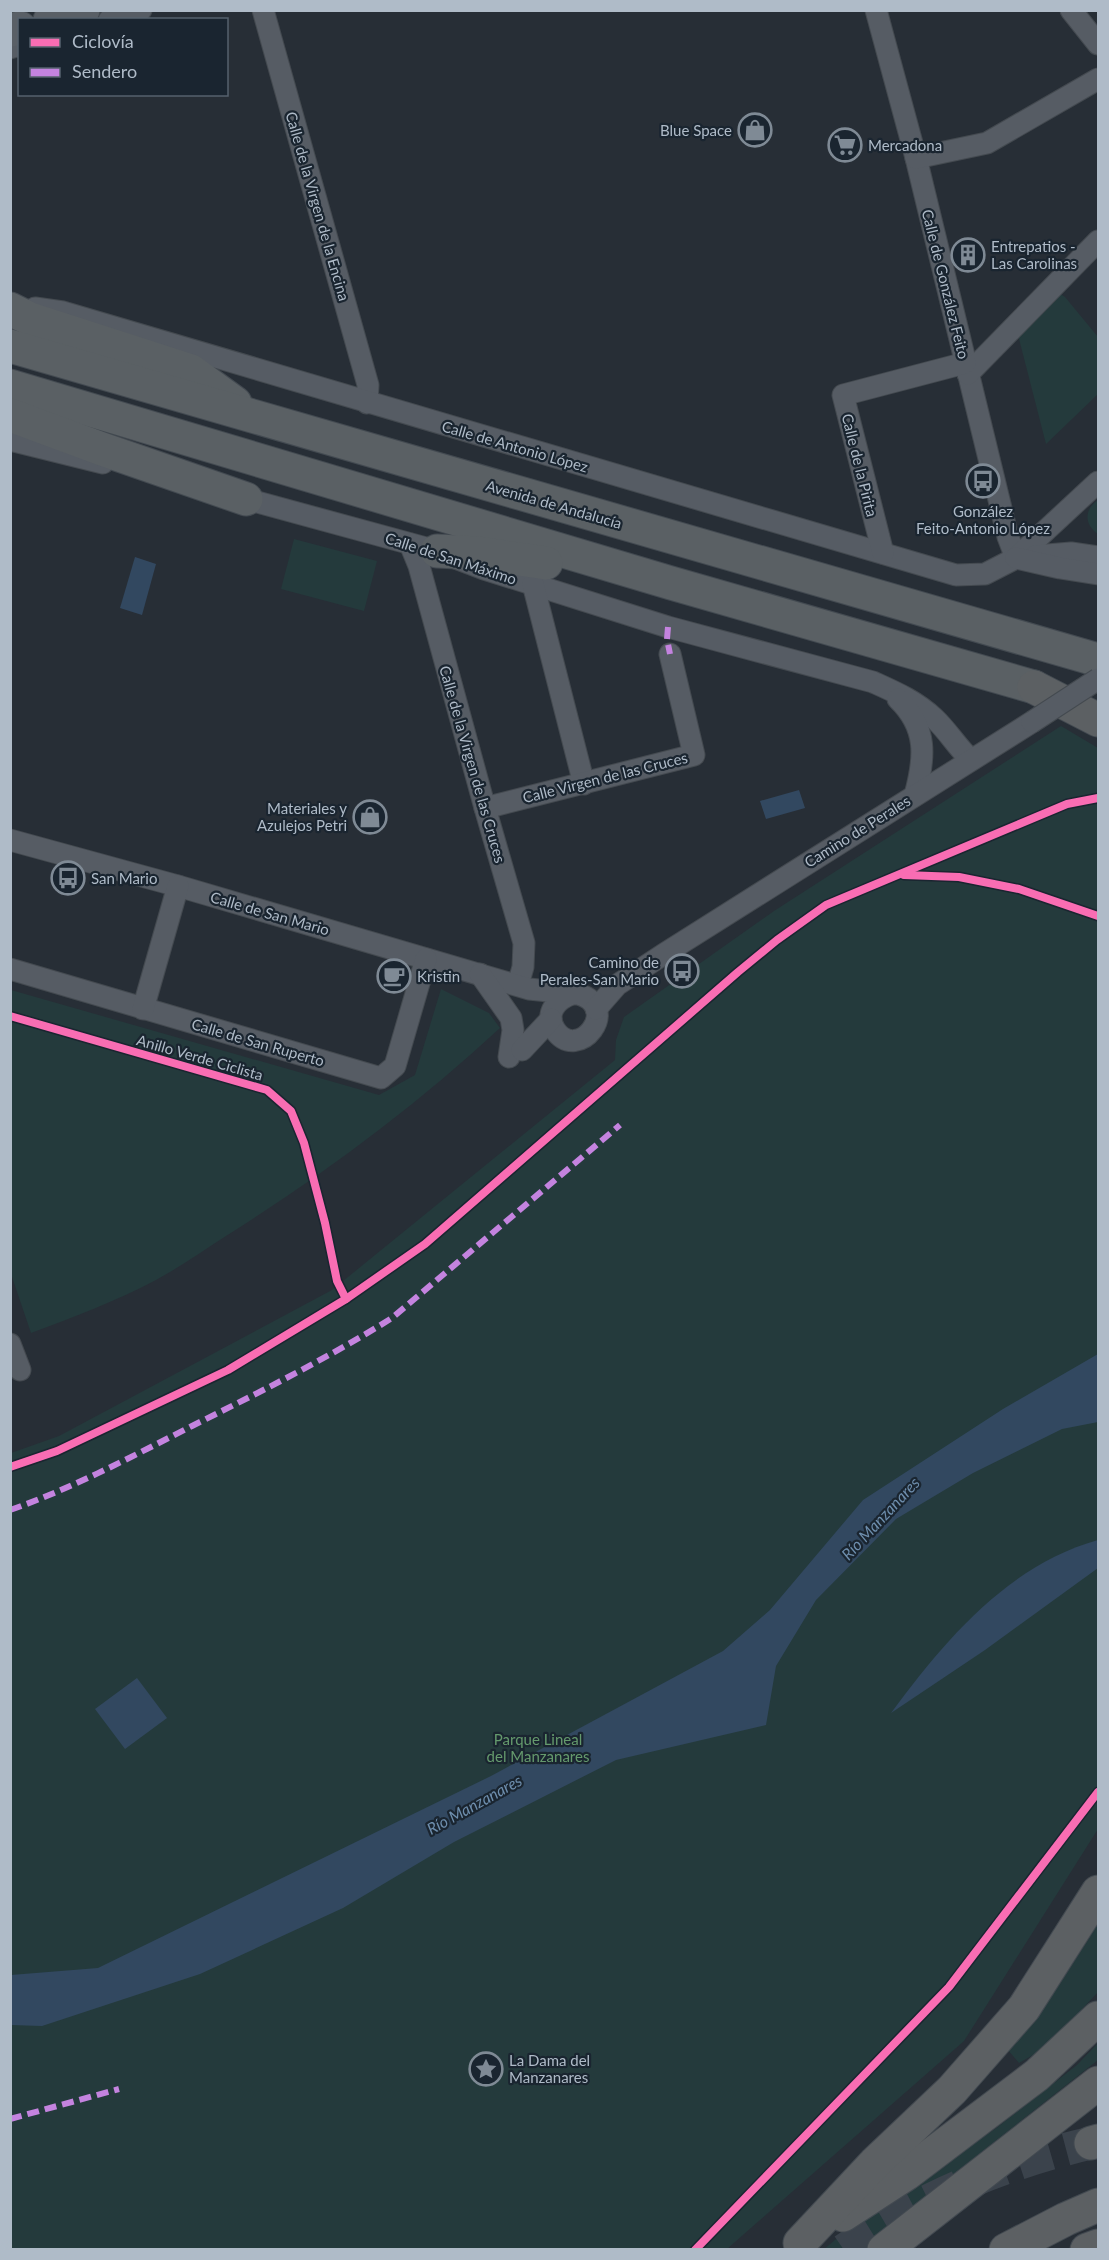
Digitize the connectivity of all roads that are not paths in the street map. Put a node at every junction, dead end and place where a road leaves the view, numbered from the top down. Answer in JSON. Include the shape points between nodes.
{"nodes":[{"id":1,"x":83,"y":10,"type":"edge"},
{"id":2,"x":141,"y":10,"type":"edge"},
{"id":3,"x":263,"y":10,"type":"edge"},
{"id":4,"x":876,"y":10,"type":"edge"},
{"id":5,"x":1071,"y":10,"type":"edge"},
{"id":6,"x":57,"y":18,"type":"edge"},
{"id":7,"x":115,"y":18,"type":"edge"},
{"id":8,"x":1096,"y":34,"type":"edge"},
{"id":9,"x":1098,"y":79,"type":"edge"},
{"id":10,"x":916,"y":159,"type":"junction"},
{"id":11,"x":1098,"y":240,"type":"edge"},
{"id":12,"x":10,"y":306,"type":"edge"},
{"id":13,"x":10,"y":346,"type":"edge"},
{"id":14,"x":967,"y":368,"type":"junction"},
{"id":15,"x":10,"y":386,"type":"edge"},
{"id":16,"x":367,"y":403,"type":"junction"},
{"id":17,"x":10,"y":414,"type":"edge"},
{"id":18,"x":256,"y":418,"type":"junction"},
{"id":19,"x":10,"y":440,"type":"edge"},
{"id":20,"x":230,"y":451,"type":"junction"},
{"id":21,"x":1098,"y":482,"type":"edge"},
{"id":22,"x":246,"y":499,"type":"junction"},
{"id":23,"x":423,"y":547,"type":"junction"},
{"id":24,"x":883,"y":553,"type":"junction"},
{"id":25,"x":1016,"y":558,"type":"junction"},
{"id":26,"x":1094,"y":567,"type":"edge"},
{"id":27,"x":671,"y":583,"type":"junction"},
{"id":28,"x":533,"y":584,"type":"junction"},
{"id":29,"x":670,"y":654,"type":"dead end"},
{"id":30,"x":1098,"y":660,"type":"edge"},
{"id":31,"x":1098,"y":679,"type":"edge"},
{"id":32,"x":1034,"y":687,"type":"junction"},
{"id":33,"x":888,"y":689,"type":"junction"},
{"id":34,"x":1098,"y":707,"type":"edge"},
{"id":35,"x":1098,"y":720,"type":"edge"},
{"id":36,"x":971,"y":760,"type":"junction"},
{"id":37,"x":584,"y":784,"type":"junction"},
{"id":38,"x":915,"y":795,"type":"junction"},
{"id":39,"x":485,"y":808,"type":"junction"},
{"id":40,"x":10,"y":840,"type":"edge"},
{"id":41,"x":178,"y":886,"type":"junction"},
{"id":42,"x":426,"y":959,"type":"junction"},
{"id":43,"x":10,"y":969,"type":"edge"},
{"id":44,"x":480,"y":974,"type":"junction"},
{"id":45,"x":524,"y":987,"type":"junction"},
{"id":46,"x":584,"y":999,"type":"junction"},
{"id":47,"x":143,"y":1009,"type":"junction"},
{"id":48,"x":554,"y":1023,"type":"junction"},
{"id":49,"x":509,"y":1057,"type":"dead end"},
{"id":50,"x":10,"y":1344,"type":"edge"},
{"id":51,"x":20,"y":1370,"type":"dead end"},
{"id":52,"x":1098,"y":1892,"type":"edge"},
{"id":53,"x":1098,"y":2018,"type":"edge"},
{"id":54,"x":1098,"y":2083,"type":"edge"},
{"id":55,"x":1098,"y":2099,"type":"edge"},
{"id":56,"x":1098,"y":2205,"type":"edge"},
{"id":57,"x":921,"y":2220,"type":"junction"},
{"id":58,"x":796,"y":2246,"type":"edge"},
{"id":59,"x":1098,"y":2246,"type":"edge"},
{"id":60,"x":884,"y":2250,"type":"edge"},
{"id":61,"x":1006,"y":2250,"type":"edge"},
{"id":62,"x":1087,"y":2250,"type":"edge"}],
"edges":[{"from":1,"to":6,"type":"main road"},
{"from":2,"to":7,"type":"street"},
{"from":3,"to":16,"type":"street","name":"Calle de la Virgen de la Encina","via":[[368,385]]},
{"from":4,"to":10,"type":"street","name":"Calle de González Feito"},
{"from":5,"to":8,"type":"street"},
{"from":9,"to":10,"type":"street","via":[[987,143]]},
{"from":10,"to":14,"type":"street","name":"Calle de González Feito"},
{"from":11,"to":14,"type":"street"},
{"from":12,"to":16,"type":"street","name":"Calle de Antonio López","via":[[63,312]]},
{"from":12,"to":18,"type":"highway","via":[[30,319],[191,371]]},
{"from":13,"to":18,"type":"highway","name":"Avenida de Andalucía"},
{"from":14,"to":24,"type":"street","name":"Calle de la Pirita","via":[[843,395]]},
{"from":14,"to":25,"type":"street","name":"Calle de González Feito"},
{"from":15,"to":20,"type":"highway"},
{"from":16,"to":24,"type":"street","name":"Calle de Antonio López"},
{"from":17,"to":20,"type":"highway","via":[[168,454]]},
{"from":17,"to":22,"type":"highway"},
{"from":18,"to":30,"type":"highway","name":"Avenida de Andalucía"},
{"from":19,"to":22,"type":"street","name":"Calle de San Máximo"},
{"from":20,"to":27,"type":"highway"},
{"from":21,"to":25,"type":"street","name":"Calle de Antonio López"},
{"from":22,"to":23,"type":"street","name":"Calle de San Máximo"},
{"from":23,"to":27,"type":"highway","via":[[530,560],[631,584]]},
{"from":23,"to":28,"type":"street","name":"Calle de San Máximo"},
{"from":23,"to":39,"type":"street","name":"Calle de la Virgen de las Cruces","via":[[419,566]]},
{"from":24,"to":25,"type":"street","name":"Calle de Antonio López","via":[[956,575],[985,574]]},
{"from":25,"to":26,"type":"street"},
{"from":27,"to":32,"type":"highway"},
{"from":28,"to":33,"type":"street","name":"Calle de San Máximo"},
{"from":28,"to":37,"type":"street"},
{"from":29,"to":37,"type":"street","name":"Calle Virgen de las Cruces","via":[[694,755]]},
{"from":31,"to":36,"type":"street","name":"Camino de Perales","bridge":true},
{"from":32,"to":34,"type":"highway"},
{"from":32,"to":35,"type":"highway"},
{"from":33,"to":36,"type":"street","name":"Calle de San Máximo","via":[[905,696],[936,719]]},
{"from":33,"to":38,"type":"street","name":"Calle de San Máximo","via":[[914,719],[923,746]]},
{"from":36,"to":38,"type":"street","name":"Camino de Perales"},
{"from":37,"to":39,"type":"street","name":"Calle Virgen de las Cruces"},
{"from":38,"to":46,"type":"street","name":"Camino de Perales","via":[[617,985]]},
{"from":39,"to":45,"type":"street","name":"Calle de la Virgen de las Cruces","via":[[524,943]]},
{"from":40,"to":41,"type":"street","name":"Calle de San Mario"},
{"from":41,"to":42,"type":"street","name":"Calle de San Mario"},
{"from":41,"to":47,"type":"street"},
{"from":42,"to":44,"type":"street","name":"Calle de San Mario"},
{"from":42,"to":47,"type":"street","name":"Calle de San Ruperto","via":[[394,1066],[381,1077]]},
{"from":43,"to":47,"type":"street","name":"Calle de San Ruperto"},
{"from":44,"to":45,"type":"street","name":"Calle de San Mario"},
{"from":44,"to":49,"type":"street","via":[[511,1018]]},
{"from":45,"to":46,"type":"street","name":"Calle de San Mario"},
{"from":45,"to":48,"type":"street"},
{"from":46,"to":48,"type":"street","name":"Camino de Perales","via":[[562,997],[554,1004]]},
{"from":46,"to":48,"type":"street","name":"Camino de Perales","via":[[597,1019],[594,1030],[586,1037],[573,1040]]},
{"from":50,"to":51,"type":"street"},
{"from":52,"to":58,"type":"highway","via":[[1024,2008],[952,2090]]},
{"from":53,"to":58,"type":"highway","via":[[1028,2082],[906,2174]]},
{"from":54,"to":57,"type":"highway"},
{"from":55,"to":57,"type":"highway","via":[[948,2217]]},
{"from":56,"to":61,"type":"highway"},
{"from":57,"to":60,"type":"highway"},
{"from":59,"to":62,"type":"highway"}]}
